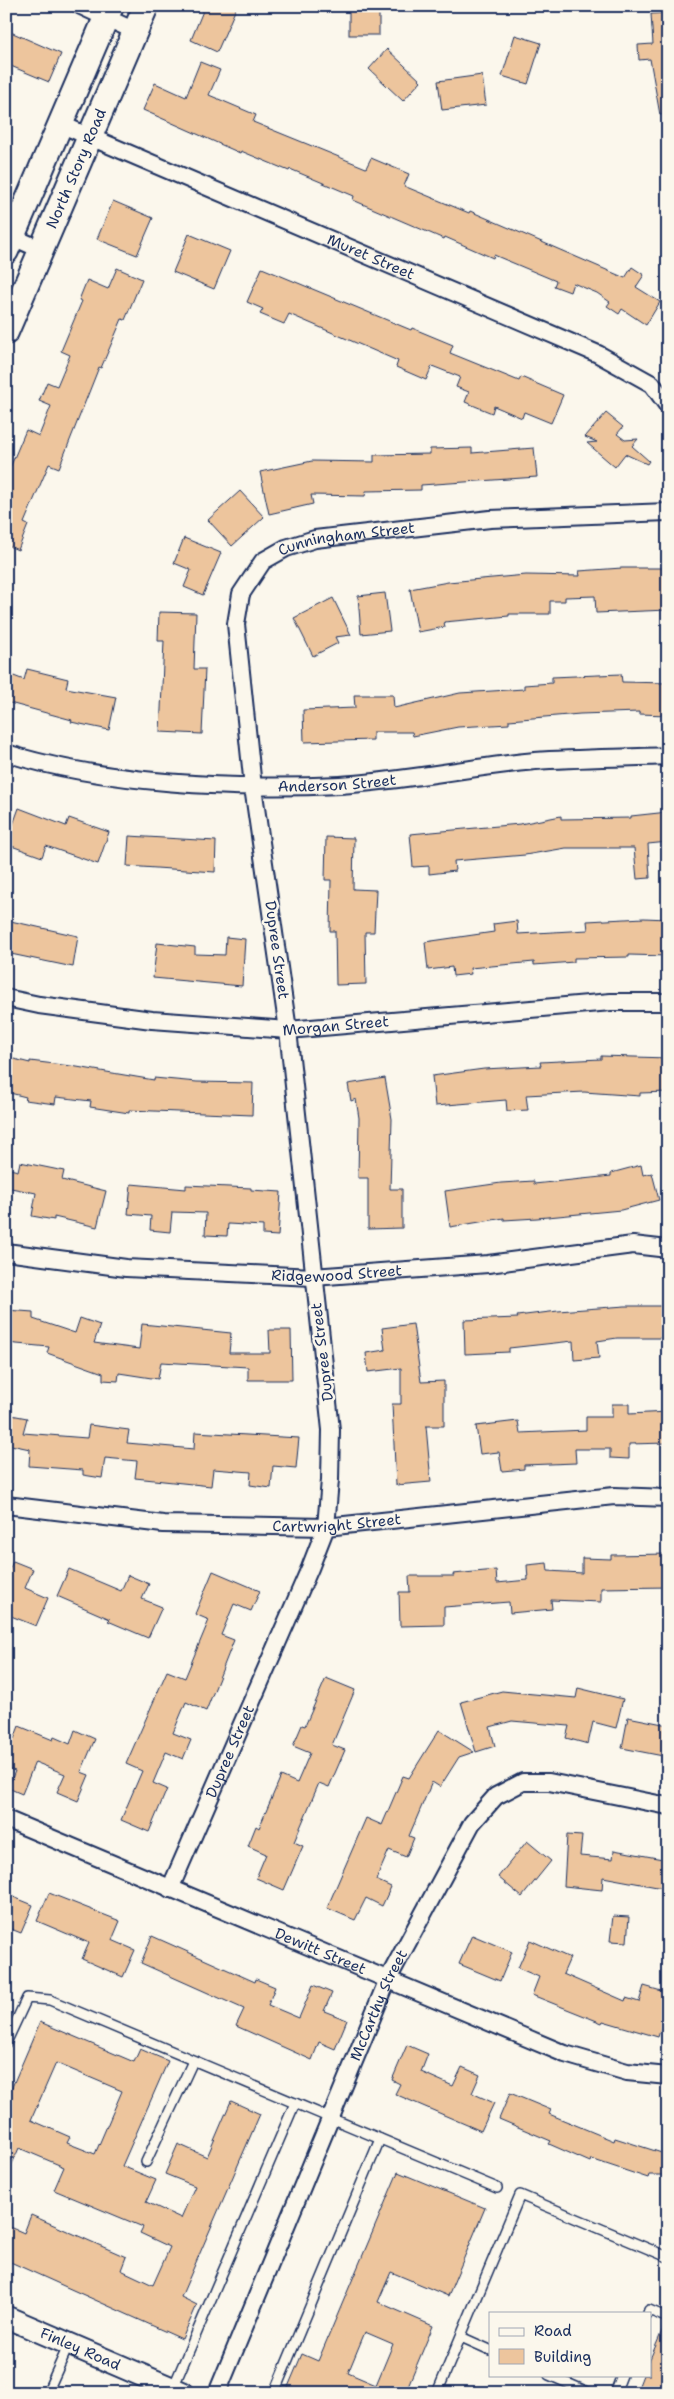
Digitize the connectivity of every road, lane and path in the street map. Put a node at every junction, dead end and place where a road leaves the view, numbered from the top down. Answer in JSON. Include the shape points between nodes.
{"nodes":[{"id":1,"x":81,"y":6,"type":"edge"},
{"id":2,"x":146,"y":6,"type":"edge"},
{"id":3,"x":109,"y":12,"type":"edge"},
{"id":4,"x":136,"y":32,"type":"junction"},
{"id":5,"x":60,"y":124,"type":"junction"},
{"id":6,"x":90,"y":136,"type":"junction"},
{"id":7,"x":8,"y":241,"type":"edge"},
{"id":8,"x":42,"y":250,"type":"junction"},
{"id":9,"x":6,"y":332,"type":"edge"},
{"id":10,"x":668,"y":406,"type":"edge"},
{"id":11,"x":667,"y":511,"type":"edge"},
{"id":12,"x":6,"y":753,"type":"edge"},
{"id":13,"x":668,"y":756,"type":"edge"},
{"id":14,"x":253,"y":787,"type":"junction"},
{"id":15,"x":6,"y":998,"type":"edge"},
{"id":16,"x":668,"y":1002,"type":"edge"},
{"id":17,"x":288,"y":1030,"type":"junction"},
{"id":18,"x":668,"y":1249,"type":"edge"},
{"id":19,"x":6,"y":1252,"type":"edge"},
{"id":20,"x":313,"y":1277,"type":"junction"},
{"id":21,"x":668,"y":1498,"type":"edge"},
{"id":22,"x":6,"y":1505,"type":"edge"},
{"id":23,"x":326,"y":1527,"type":"junction"},
{"id":24,"x":668,"y":1806,"type":"edge"},
{"id":25,"x":6,"y":1819,"type":"edge"},
{"id":26,"x":170,"y":1889,"type":"junction"},
{"id":27,"x":388,"y":1979,"type":"junction"},
{"id":28,"x":6,"y":2044,"type":"edge"},
{"id":29,"x":193,"y":2061,"type":"junction"},
{"id":30,"x":668,"y":2076,"type":"edge"},
{"id":31,"x":295,"y":2103,"type":"junction"},
{"id":32,"x":331,"y":2118,"type":"junction"},
{"id":33,"x":380,"y":2139,"type":"junction"},
{"id":34,"x":146,"y":2162,"type":"dead end"},
{"id":35,"x":497,"y":2188,"type":"dead end"},
{"id":36,"x":668,"y":2257,"type":"edge"},
{"id":37,"x":649,"y":2312,"type":"edge"},
{"id":38,"x":6,"y":2317,"type":"edge"},
{"id":39,"x":668,"y":2318,"type":"edge"},
{"id":40,"x":461,"y":2337,"type":"junction"},
{"id":41,"x":69,"y":2344,"type":"junction"},
{"id":42,"x":489,"y":2350,"type":"edge"},
{"id":43,"x":551,"y":2376,"type":"edge"},
{"id":44,"x":622,"y":2376,"type":"edge"},
{"id":45,"x":178,"y":2391,"type":"edge"},
{"id":46,"x":47,"y":2393,"type":"edge"},
{"id":47,"x":217,"y":2393,"type":"edge"},
{"id":48,"x":274,"y":2393,"type":"edge"},
{"id":49,"x":436,"y":2393,"type":"edge"},
{"id":50,"x":590,"y":2393,"type":"edge"},
{"id":51,"x":615,"y":2393,"type":"edge"}],
"edges":[{"from":1,"to":3,"type":"street"},
{"from":2,"to":4,"type":"main road","name":"North Story Road"},
{"from":3,"to":4,"type":"street"},
{"from":3,"to":5,"type":"main road"},
{"from":4,"to":6,"type":"main road","name":"North Story Road"},
{"from":5,"to":6,"type":"street","name":"Muret Street"},
{"from":5,"to":7,"type":"main road"},
{"from":6,"to":8,"type":"main road","name":"North Story Road"},
{"from":6,"to":10,"type":"street","name":"Muret Street","via":[[598,354],[652,384]]},
{"from":7,"to":8,"type":"street"},
{"from":8,"to":9,"type":"main road","name":"North Story Road"},
{"from":11,"to":14,"type":"street","name":"Cunningham Street","via":[[490,519],[315,539],[286,548],[263,561],[241,594],[236,624]]},
{"from":12,"to":14,"type":"street","name":"Anderson Street","via":[[152,780]]},
{"from":13,"to":14,"type":"street","name":"Anderson Street","via":[[536,761],[341,785]]},
{"from":14,"to":17,"type":"street","name":"Dupree Street"},
{"from":15,"to":17,"type":"street","name":"Morgan Street","via":[[152,1020]]},
{"from":16,"to":17,"type":"street","name":"Morgan Street","via":[[611,1002]]},
{"from":17,"to":20,"type":"street","name":"Dupree Street"},
{"from":18,"to":20,"type":"street","name":"Ridgewood Street","via":[[633,1245],[488,1264]]},
{"from":19,"to":20,"type":"street","name":"Ridgewood Street","via":[[126,1268]]},
{"from":20,"to":23,"type":"street","name":"Dupree Street","via":[[331,1430]]},
{"from":21,"to":23,"type":"street","name":"Cartwright Street","via":[[614,1496]]},
{"from":22,"to":23,"type":"street","name":"Cartwright Street","via":[[163,1524]]},
{"from":23,"to":26,"type":"street","name":"Dupree Street"},
{"from":24,"to":27,"type":"street","name":"McCarthy Street","via":[[549,1782],[523,1782],[511,1786],[496,1796],[472,1823]]},
{"from":25,"to":26,"type":"street","name":"Dewitt Street"},
{"from":26,"to":27,"type":"street","name":"Dewitt Street"},
{"from":27,"to":30,"type":"street","name":"Dewitt Street","via":[[565,2054],[627,2072]]},
{"from":27,"to":32,"type":"street","name":"McCarthy Street"},
{"from":28,"to":29,"type":"lane","via":[[27,1998],[50,2000]]},
{"from":29,"to":31,"type":"lane"},
{"from":29,"to":34,"type":"lane"},
{"from":31,"to":32,"type":"lane"},
{"from":31,"to":45,"type":"lane"},
{"from":32,"to":33,"type":"lane"},
{"from":32,"to":47,"type":"street","name":"McCarthy Street"},
{"from":33,"to":35,"type":"lane"},
{"from":33,"to":48,"type":"lane"},
{"from":36,"to":40,"type":"lane","via":[[520,2195]]},
{"from":37,"to":39,"type":"lane"},
{"from":38,"to":41,"type":"street","name":"Finley Road"},
{"from":40,"to":42,"type":"lane"},
{"from":40,"to":49,"type":"lane"},
{"from":41,"to":45,"type":"street","name":"Finley Road"},
{"from":41,"to":46,"type":"lane"},
{"from":43,"to":50,"type":"lane"},
{"from":44,"to":51,"type":"lane"}]}
